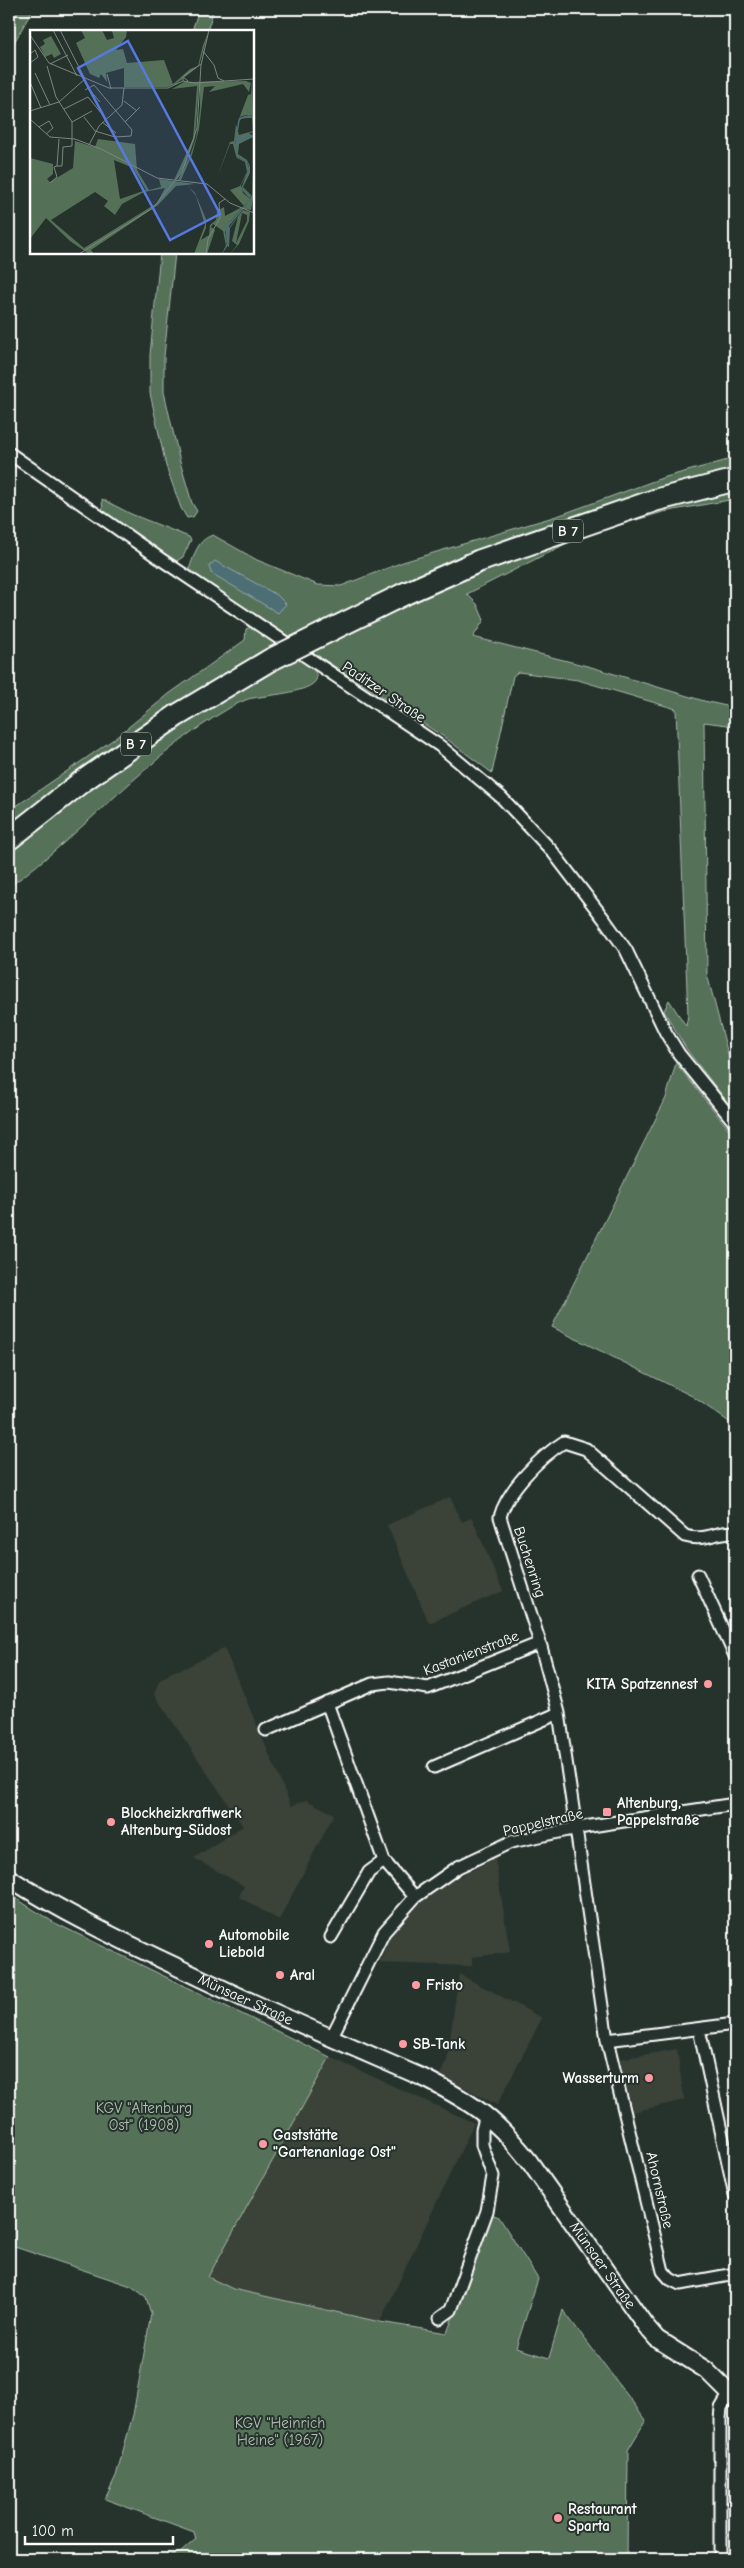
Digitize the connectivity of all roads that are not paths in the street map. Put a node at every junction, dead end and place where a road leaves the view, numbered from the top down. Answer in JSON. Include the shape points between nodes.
{"nodes":[{"id":1,"x":9,"y":452,"type":"edge"},
{"id":2,"x":735,"y":480,"type":"edge"},
{"id":3,"x":9,"y":839,"type":"edge"},
{"id":4,"x":735,"y":1123,"type":"edge"},
{"id":5,"x":735,"y":1532,"type":"edge"},
{"id":6,"x":698,"y":1575,"type":"dead end"},
{"id":7,"x":540,"y":1643,"type":"junction"},
{"id":8,"x":735,"y":1656,"type":"edge"},
{"id":9,"x":327,"y":1703,"type":"junction"},
{"id":10,"x":559,"y":1713,"type":"junction"},
{"id":11,"x":266,"y":1730,"type":"dead end"},
{"id":12,"x":434,"y":1767,"type":"dead end"},
{"id":13,"x":735,"y":1808,"type":"edge"},
{"id":14,"x":578,"y":1828,"type":"junction"},
{"id":15,"x":384,"y":1861,"type":"junction"},
{"id":16,"x":9,"y":1878,"type":"edge"},
{"id":17,"x":415,"y":1896,"type":"junction"},
{"id":18,"x":331,"y":1937,"type":"dead end"},
{"id":19,"x":735,"y":2024,"type":"edge"},
{"id":20,"x":699,"y":2028,"type":"junction"},
{"id":21,"x":331,"y":2038,"type":"junction"},
{"id":22,"x":607,"y":2040,"type":"junction"},
{"id":23,"x":486,"y":2114,"type":"junction"},
{"id":24,"x":735,"y":2195,"type":"edge"},
{"id":25,"x":735,"y":2274,"type":"edge"},
{"id":26,"x":440,"y":2318,"type":"dead end"},
{"id":27,"x":734,"y":2394,"type":"edge"},
{"id":28,"x":720,"y":2559,"type":"edge"}],
"edges":[{"from":1,"to":4,"type":"street","name":"Paditzer Straße","via":[[162,560],[440,746],[501,797],[552,851],[604,919],[626,950],[679,1054]]},
{"from":2,"to":3,"type":"highway","number":"B 7","bridge":true,"via":[[656,500],[479,562],[404,594],[270,660],[176,716],[80,783]]},
{"from":5,"to":7,"type":"street","name":"Buchenring","via":[[710,1538],[684,1536],[586,1449],[564,1442],[549,1452],[512,1492],[503,1504],[500,1517]]},
{"from":6,"to":8,"type":"street"},
{"from":7,"to":9,"type":"street","name":"Kastanienstraße","via":[[428,1688],[389,1682],[372,1684]]},
{"from":7,"to":10,"type":"street","name":"Buchenring"},
{"from":9,"to":11,"type":"street","name":"Kastanienstraße"},
{"from":9,"to":15,"type":"street"},
{"from":10,"to":12,"type":"street"},
{"from":10,"to":14,"type":"street","name":"Buchenring"},
{"from":13,"to":14,"type":"street","name":"Pappelstraße"},
{"from":14,"to":17,"type":"street","name":"Pappelstraße","via":[[511,1842],[458,1867]]},
{"from":14,"to":22,"type":"street","name":"Ahornstraße"},
{"from":15,"to":17,"type":"street"},
{"from":15,"to":18,"type":"street","via":[[369,1872]]},
{"from":16,"to":21,"type":"street","name":"Münsaer Straße","via":[[94,1928]]},
{"from":17,"to":21,"type":"street","name":"Pappelstraße","via":[[384,1932]]},
{"from":19,"to":20,"type":"street"},
{"from":20,"to":22,"type":"street"},
{"from":20,"to":24,"type":"street"},
{"from":21,"to":23,"type":"street","name":"Münsaer Straße","via":[[426,2079]]},
{"from":22,"to":25,"type":"street","name":"Ahornstraße","via":[[663,2271],[680,2284]]},
{"from":23,"to":26,"type":"street","via":[[482,2145],[494,2176],[487,2211],[451,2310]]},
{"from":23,"to":27,"type":"street","name":"Münsaer Straße","via":[[529,2161],[632,2310],[657,2339],[706,2370]]},
{"from":27,"to":28,"type":"street","via":[[721,2408],[720,2419]]}]}
